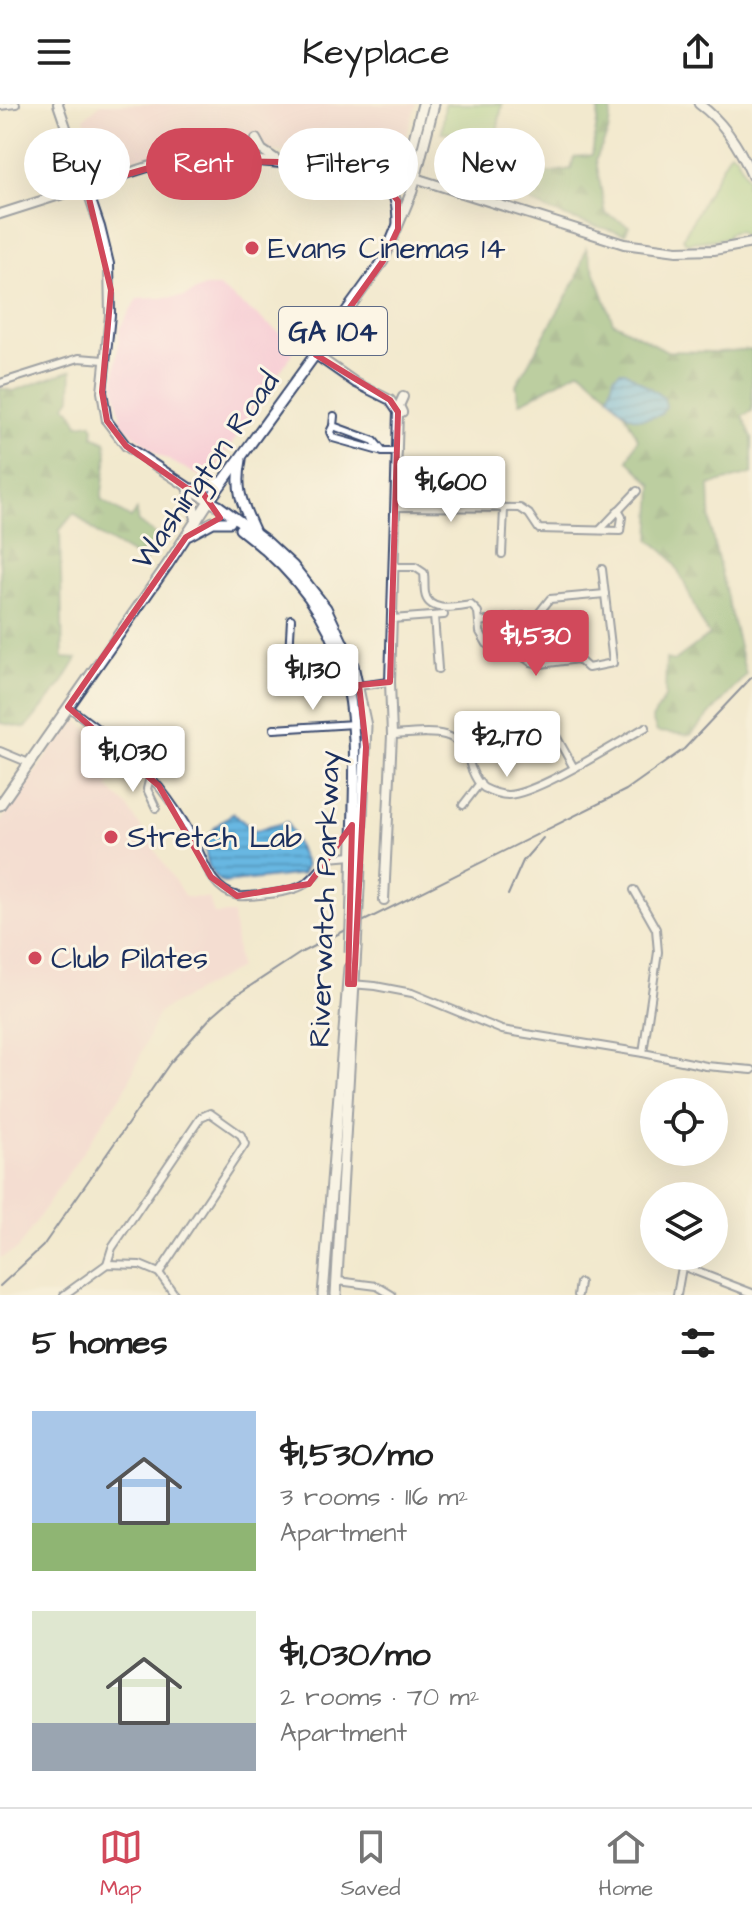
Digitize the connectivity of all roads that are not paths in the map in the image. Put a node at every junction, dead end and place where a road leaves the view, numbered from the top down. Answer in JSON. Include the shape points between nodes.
{"nodes":[{"id":1,"x":16,"y":104,"type":"edge"},
{"id":2,"x":58,"y":104,"type":"edge"},
{"id":3,"x":423,"y":104,"type":"edge"},
{"id":4,"x":434,"y":104,"type":"edge"},
{"id":5,"x":699,"y":104,"type":"edge"},
{"id":6,"x":0,"y":106,"type":"edge"},
{"id":7,"x":66,"y":128,"type":"edge"},
{"id":8,"x":417,"y":128,"type":"edge"},
{"id":9,"x":278,"y":162,"type":"edge"},
{"id":10,"x":418,"y":166,"type":"edge"},
{"id":11,"x":130,"y":173,"type":"edge"},
{"id":12,"x":752,"y":176,"type":"edge"},
{"id":13,"x":418,"y":179,"type":"edge"},
{"id":14,"x":43,"y":200,"type":"edge"},
{"id":15,"x":91,"y":200,"type":"edge"},
{"id":16,"x":398,"y":200,"type":"edge"},
{"id":17,"x":408,"y":200,"type":"edge"},
{"id":18,"x":0,"y":214,"type":"edge"},
{"id":19,"x":398,"y":229,"type":"junction"},
{"id":20,"x":752,"y":243,"type":"edge"},
{"id":21,"x":316,"y":355,"type":"junction"},
{"id":22,"x":104,"y":360,"type":"junction"},
{"id":23,"x":0,"y":383,"type":"edge"},
{"id":24,"x":403,"y":397,"type":"dead end"},
{"id":25,"x":334,"y":416,"type":"dead end"},
{"id":26,"x":398,"y":440,"type":"junction"},
{"id":27,"x":398,"y":452,"type":"junction"},
{"id":28,"x":243,"y":454,"type":"junction"},
{"id":29,"x":223,"y":481,"type":"junction"},
{"id":30,"x":188,"y":489,"type":"junction"},
{"id":31,"x":637,"y":491,"type":"dead end"},
{"id":32,"x":209,"y":501,"type":"junction"},
{"id":33,"x":396,"y":507,"type":"junction"},
{"id":34,"x":504,"y":509,"type":"junction"},
{"id":35,"x":618,"y":510,"type":"junction"},
{"id":36,"x":197,"y":520,"type":"junction"},
{"id":37,"x":230,"y":522,"type":"junction"},
{"id":38,"x":600,"y":530,"type":"junction"},
{"id":39,"x":256,"y":533,"type":"junction"},
{"id":40,"x":186,"y":537,"type":"junction"},
{"id":41,"x":502,"y":554,"type":"dead end"},
{"id":42,"x":394,"y":567,"type":"junction"},
{"id":43,"x":602,"y":569,"type":"dead end"},
{"id":44,"x":605,"y":594,"type":"junction"},
{"id":45,"x":444,"y":615,"type":"dead end"},
{"id":46,"x":434,"y":616,"type":"junction"},
{"id":47,"x":291,"y":619,"type":"dead end"},
{"id":48,"x":392,"y":619,"type":"junction"},
{"id":49,"x":479,"y":622,"type":"junction"},
{"id":50,"x":438,"y":669,"type":"dead end"},
{"id":51,"x":390,"y":682,"type":"junction"},
{"id":52,"x":354,"y":686,"type":"junction"},
{"id":53,"x":68,"y":707,"type":"junction"},
{"id":54,"x":354,"y":724,"type":"junction"},
{"id":55,"x":646,"y":727,"type":"dead end"},
{"id":56,"x":274,"y":729,"type":"dead end"},
{"id":57,"x":392,"y":735,"type":"junction"},
{"id":58,"x":540,"y":735,"type":"dead end"},
{"id":59,"x":0,"y":751,"type":"edge"},
{"id":60,"x":29,"y":763,"type":"junction"},
{"id":61,"x":574,"y":768,"type":"junction"},
{"id":62,"x":150,"y":777,"type":"junction"},
{"id":63,"x":480,"y":783,"type":"junction"},
{"id":64,"x":0,"y":805,"type":"edge"},
{"id":65,"x":463,"y":805,"type":"dead end"},
{"id":66,"x":156,"y":808,"type":"dead end"},
{"id":67,"x":352,"y":856,"type":"junction"},
{"id":68,"x":634,"y":890,"type":"dead end"},
{"id":69,"x":356,"y":892,"type":"junction"},
{"id":70,"x":384,"y":900,"type":"dead end"},
{"id":71,"x":351,"y":984,"type":"junction"},
{"id":72,"x":643,"y":1053,"type":"junction"},
{"id":73,"x":752,"y":1070,"type":"edge"},
{"id":74,"x":107,"y":1264,"type":"junction"},
{"id":75,"x":681,"y":1270,"type":"edge"},
{"id":76,"x":692,"y":1270,"type":"edge"},
{"id":77,"x":159,"y":1273,"type":"junction"},
{"id":78,"x":338,"y":1281,"type":"junction"},
{"id":79,"x":580,"y":1283,"type":"dead end"},
{"id":80,"x":752,"y":1293,"type":"edge"},
{"id":81,"x":64,"y":1295,"type":"edge"},
{"id":82,"x":175,"y":1295,"type":"edge"},
{"id":83,"x":323,"y":1295,"type":"edge"},
{"id":84,"x":336,"y":1295,"type":"edge"},
{"id":85,"x":392,"y":1295,"type":"edge"},
{"id":86,"x":578,"y":1295,"type":"edge"},
{"id":87,"x":677,"y":1295,"type":"edge"}],
"edges":[{"from":1,"to":6,"type":"street"},
{"from":2,"to":7,"type":"street"},
{"from":3,"to":8,"type":"main road"},
{"from":4,"to":10,"type":"main road","name":"Washington Road","number":"GA 104"},
{"from":5,"to":12,"type":"street","via":[[732,138]]},
{"from":9,"to":11,"type":"street","via":[[177,160]]},
{"from":13,"to":20,"type":"street","via":[[624,244],[677,251]]},
{"from":14,"to":18,"type":"street"},
{"from":15,"to":22,"type":"street","via":[[109,272]]},
{"from":16,"to":19,"type":"main road"},
{"from":17,"to":19,"type":"main road","name":"Washington Road","number":"GA 104"},
{"from":19,"to":21,"type":"main road","name":"Washington Road","number":"GA 104","via":[[383,261]]},
{"from":21,"to":26,"type":"street","via":[[395,405]]},
{"from":21,"to":28,"type":"main road","name":"Washington Road","number":"GA 104"},
{"from":22,"to":23,"type":"street","via":[[79,358]]},
{"from":22,"to":30,"type":"street","via":[[104,411],[113,431]]},
{"from":24,"to":26,"type":"street","via":[[399,406],[404,428]]},
{"from":25,"to":27,"type":"street","via":[[333,426],[374,441],[383,452]]},
{"from":26,"to":27,"type":"street"},
{"from":27,"to":33,"type":"street"},
{"from":28,"to":29,"type":"main road","name":"Washington Road","number":"GA 104"},
{"from":28,"to":39,"type":"main road","via":[[240,499]]},
{"from":29,"to":30,"type":"main road"},
{"from":29,"to":32,"type":"main road","name":"Washington Road","number":"GA 104"},
{"from":30,"to":32,"type":"street"},
{"from":30,"to":36,"type":"main road"},
{"from":31,"to":35,"type":"street"},
{"from":32,"to":36,"type":"main road","name":"Washington Road","number":"GA 104"},
{"from":32,"to":37,"type":"main road","name":"Riverwatch Parkway"},
{"from":32,"to":39,"type":"main road","name":"Riverwatch Parkway"},
{"from":33,"to":34,"type":"street"},
{"from":33,"to":42,"type":"street"},
{"from":34,"to":38,"type":"street","via":[[520,508],[539,529]]},
{"from":34,"to":41,"type":"street"},
{"from":35,"to":38,"type":"street"},
{"from":35,"to":38,"type":"street","via":[[620,531]]},
{"from":36,"to":40,"type":"main road","name":"Washington Road","number":"GA 104"},
{"from":37,"to":40,"type":"main road","via":[[213,522]]},
{"from":37,"to":52,"type":"main road","name":"Riverwatch Parkway","via":[[310,596]]},
{"from":39,"to":52,"type":"main road","name":"Riverwatch Parkway","via":[[293,566],[326,608],[346,648]]},
{"from":40,"to":53,"type":"main road","name":"Washington Road","number":"GA 104"},
{"from":42,"to":48,"type":"street"},
{"from":42,"to":49,"type":"street","via":[[415,567],[424,573],[424,592],[434,606],[471,605]]},
{"from":43,"to":44,"type":"street"},
{"from":44,"to":49,"type":"street","via":[[550,599],[535,618]]},
{"from":44,"to":49,"type":"street","via":[[613,663],[588,668],[578,659],[531,662],[509,647],[487,644]]},
{"from":45,"to":46,"type":"street"},
{"from":46,"to":48,"type":"street"},
{"from":46,"to":50,"type":"street"},
{"from":47,"to":52,"type":"street","via":[[292,682],[304,687]]},
{"from":48,"to":51,"type":"street"},
{"from":51,"to":52,"type":"street"},
{"from":51,"to":57,"type":"street"},
{"from":52,"to":54,"type":"main road","name":"Riverwatch Parkway"},
{"from":52,"to":69,"type":"main road","name":"Riverwatch Parkway","via":[[366,726]]},
{"from":53,"to":60,"type":"main road","name":"Washington Road","number":"GA 104"},
{"from":53,"to":62,"type":"street"},
{"from":54,"to":56,"type":"street"},
{"from":54,"to":67,"type":"main road","name":"Riverwatch Parkway"},
{"from":55,"to":61,"type":"street"},
{"from":57,"to":63,"type":"street","via":[[455,737],[464,745]]},
{"from":57,"to":70,"type":"street"},
{"from":58,"to":61,"type":"street","via":[[556,736]]},
{"from":59,"to":60,"type":"street"},
{"from":60,"to":64,"type":"main road","name":"Washington Road","number":"GA 104"},
{"from":61,"to":63,"type":"street","via":[[510,795]]},
{"from":62,"to":66,"type":"street","via":[[147,789]]},
{"from":62,"to":67,"type":"street","via":[[177,810],[211,877],[237,896],[301,888],[329,858]]},
{"from":63,"to":65,"type":"street"},
{"from":67,"to":69,"type":"main road","name":"Riverwatch Parkway"},
{"from":68,"to":72,"type":"street","via":[[656,929],[658,952]]},
{"from":69,"to":71,"type":"main road","name":"Riverwatch Parkway","bridge":true},
{"from":71,"to":72,"type":"street","via":[[412,993],[502,1030]]},
{"from":71,"to":78,"type":"main road","name":"Riverwatch Parkway"},
{"from":71,"to":83,"type":"main road","name":"Riverwatch Parkway"},
{"from":72,"to":73,"type":"street"},
{"from":74,"to":77,"type":"street","via":[[140,1265]]},
{"from":74,"to":77,"type":"street","via":[[112,1248],[201,1117],[210,1113],[241,1135],[245,1144]]},
{"from":74,"to":81,"type":"street"},
{"from":75,"to":87,"type":"street"},
{"from":76,"to":80,"type":"street"},
{"from":77,"to":82,"type":"street"},
{"from":78,"to":84,"type":"main road","name":"Riverwatch Parkway"},
{"from":78,"to":85,"type":"street","via":[[377,1286]]},
{"from":79,"to":86,"type":"street"}]}
